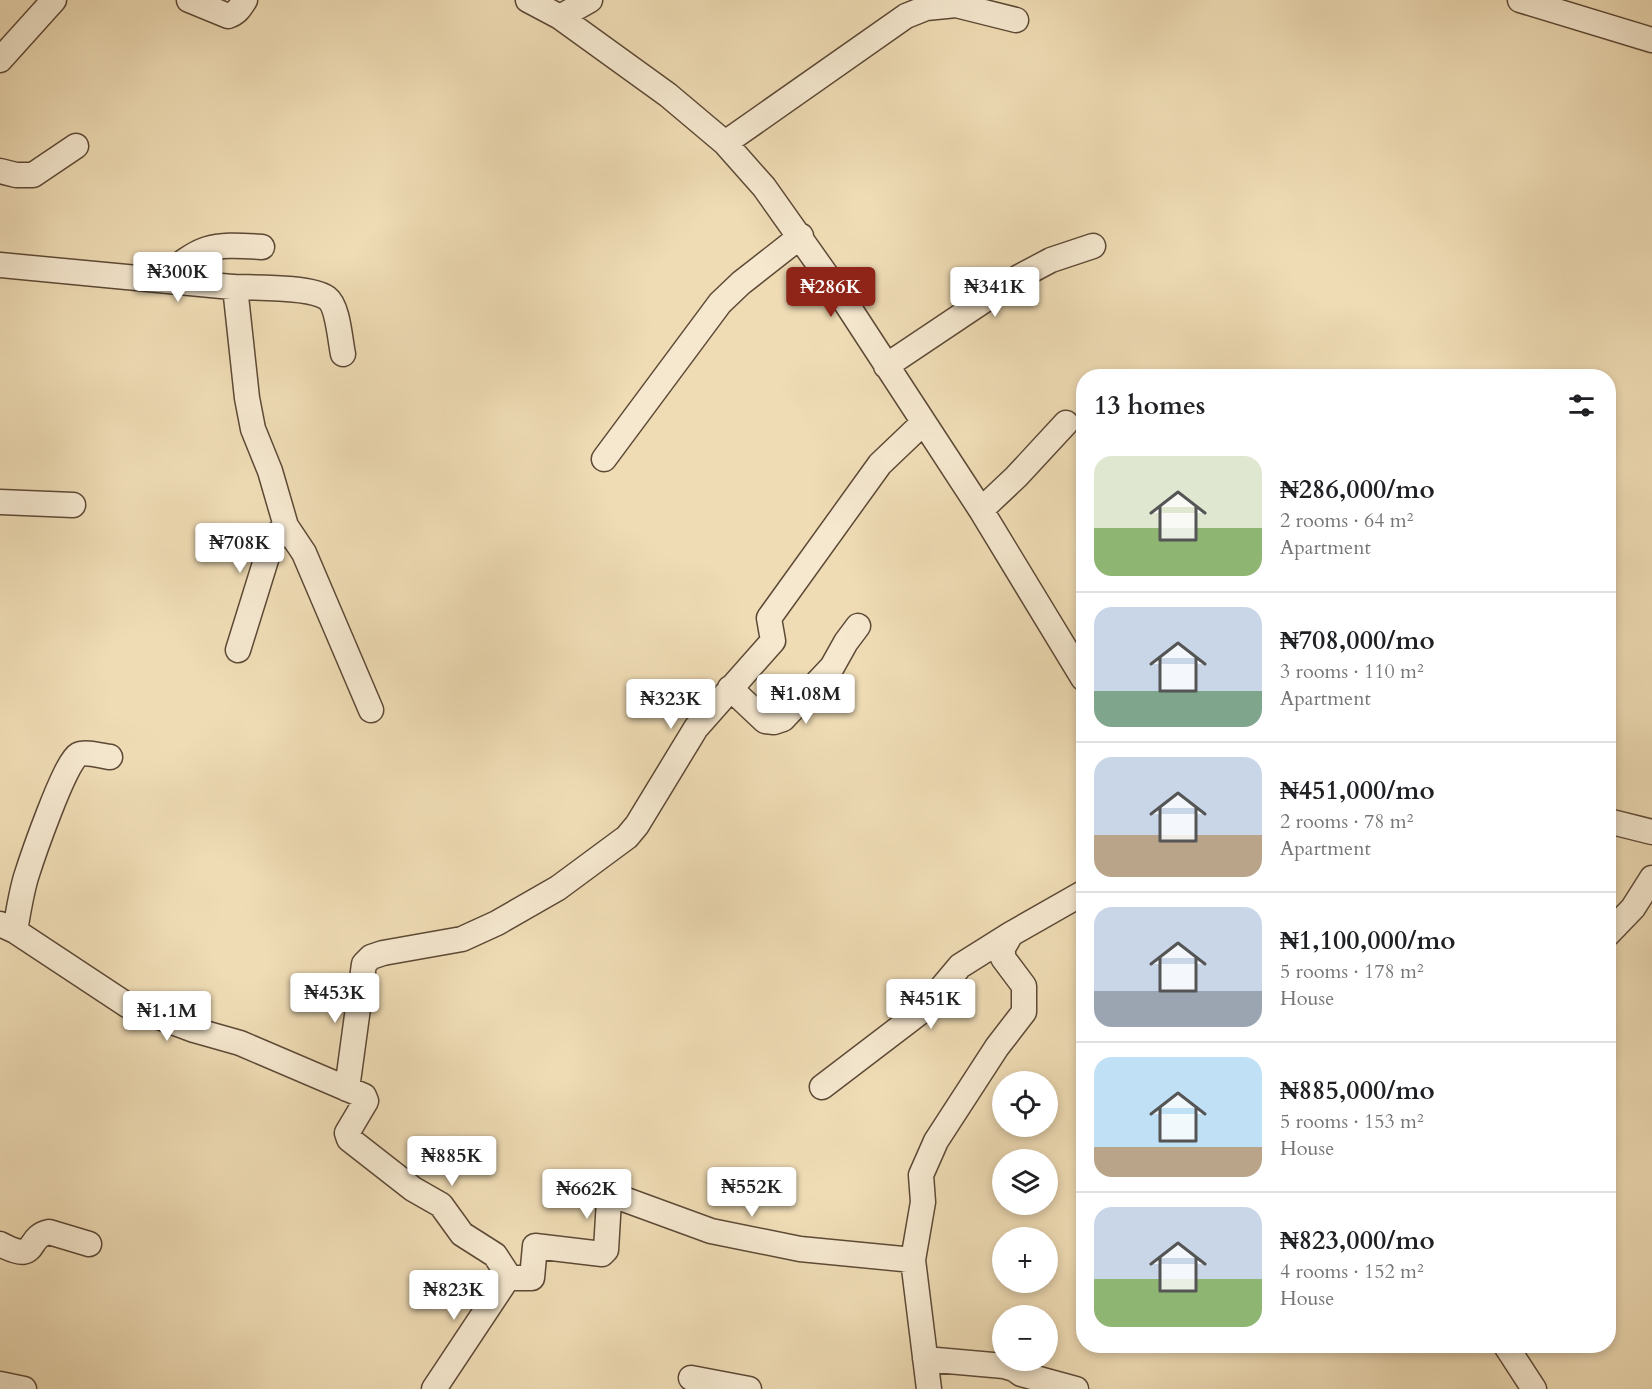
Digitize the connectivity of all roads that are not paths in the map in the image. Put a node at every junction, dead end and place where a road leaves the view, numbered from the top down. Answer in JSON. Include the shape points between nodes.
{"nodes":[{"id":1,"x":54,"y":0,"type":"edge"},
{"id":2,"x":189,"y":0,"type":"edge"},
{"id":3,"x":245,"y":0,"type":"edge"},
{"id":4,"x":528,"y":0,"type":"edge"},
{"id":5,"x":590,"y":0,"type":"edge"},
{"id":6,"x":1520,"y":0,"type":"edge"},
{"id":7,"x":560,"y":17,"type":"junction"},
{"id":8,"x":1016,"y":20,"type":"dead end"},
{"id":9,"x":1652,"y":40,"type":"edge"},
{"id":10,"x":0,"y":60,"type":"edge"},
{"id":11,"x":725,"y":143,"type":"junction"},
{"id":12,"x":76,"y":146,"type":"dead end"},
{"id":13,"x":0,"y":171,"type":"edge"},
{"id":14,"x":801,"y":236,"type":"junction"},
{"id":15,"x":1093,"y":246,"type":"dead end"},
{"id":16,"x":262,"y":248,"type":"dead end"},
{"id":17,"x":0,"y":265,"type":"edge"},
{"id":18,"x":160,"y":280,"type":"junction"},
{"id":19,"x":236,"y":287,"type":"junction"},
{"id":20,"x":342,"y":354,"type":"dead end"},
{"id":21,"x":886,"y":366,"type":"junction"},
{"id":22,"x":923,"y":423,"type":"junction"},
{"id":23,"x":1066,"y":423,"type":"dead end"},
{"id":24,"x":604,"y":459,"type":"dead end"},
{"id":25,"x":0,"y":502,"type":"edge"},
{"id":26,"x":73,"y":505,"type":"dead end"},
{"id":27,"x":981,"y":510,"type":"junction"},
{"id":28,"x":286,"y":526,"type":"junction"},
{"id":29,"x":858,"y":626,"type":"dead end"},
{"id":30,"x":238,"y":650,"type":"dead end"},
{"id":31,"x":1076,"y":666,"type":"edge"},
{"id":32,"x":730,"y":688,"type":"junction"},
{"id":33,"x":371,"y":710,"type":"dead end"},
{"id":34,"x":110,"y":757,"type":"dead end"},
{"id":35,"x":1616,"y":823,"type":"edge"},
{"id":36,"x":1652,"y":832,"type":"edge"},
{"id":37,"x":1652,"y":878,"type":"edge"},
{"id":38,"x":1076,"y":897,"type":"edge"},
{"id":39,"x":1616,"y":926,"type":"edge"},
{"id":40,"x":7,"y":928,"type":"edge"},
{"id":41,"x":1011,"y":934,"type":"junction"},
{"id":42,"x":822,"y":1087,"type":"dead end"},
{"id":43,"x":347,"y":1089,"type":"junction"},
{"id":44,"x":0,"y":1244,"type":"edge"},
{"id":45,"x":89,"y":1244,"type":"dead end"},
{"id":46,"x":913,"y":1260,"type":"junction"},
{"id":47,"x":509,"y":1276,"type":"junction"},
{"id":48,"x":1511,"y":1353,"type":"edge"},
{"id":49,"x":925,"y":1359,"type":"junction"},
{"id":50,"x":691,"y":1378,"type":"dead end"},
{"id":51,"x":0,"y":1384,"type":"edge"},
{"id":52,"x":24,"y":1389,"type":"edge"},
{"id":53,"x":434,"y":1389,"type":"edge"},
{"id":54,"x":748,"y":1389,"type":"edge"},
{"id":55,"x":929,"y":1389,"type":"edge"},
{"id":56,"x":1076,"y":1389,"type":"edge"},
{"id":57,"x":1534,"y":1389,"type":"edge"}],
"edges":[{"from":1,"to":10,"type":"street"},
{"from":2,"to":3,"type":"street","via":[[228,16]]},
{"from":4,"to":7,"type":"street"},
{"from":5,"to":7,"type":"street"},
{"from":6,"to":9,"type":"street"},
{"from":7,"to":11,"type":"street","via":[[668,95]]},
{"from":8,"to":11,"type":"street","via":[[956,5],[926,8],[906,16]]},
{"from":11,"to":14,"type":"street"},
{"from":12,"to":13,"type":"street","via":[[33,175],[16,176]]},
{"from":14,"to":21,"type":"street"},
{"from":14,"to":24,"type":"street","via":[[720,303]]},
{"from":15,"to":21,"type":"street","via":[[1051,260],[1019,277]]},
{"from":16,"to":18,"type":"street","via":[[215,246],[183,261]]},
{"from":17,"to":18,"type":"street"},
{"from":18,"to":19,"type":"street"},
{"from":19,"to":20,"type":"street","via":[[274,288],[326,297],[333,304]]},
{"from":19,"to":28,"type":"street","via":[[253,429]]},
{"from":21,"to":22,"type":"street"},
{"from":22,"to":27,"type":"street"},
{"from":22,"to":32,"type":"street","via":[[880,464],[769,618],[773,641]]},
{"from":23,"to":27,"type":"street"},
{"from":25,"to":26,"type":"street"},
{"from":27,"to":31,"type":"street"},
{"from":28,"to":30,"type":"street","via":[[270,547]]},
{"from":28,"to":33,"type":"street","via":[[304,553]]},
{"from":29,"to":32,"type":"street","via":[[832,667],[783,719],[765,721]]},
{"from":32,"to":43,"type":"street","via":[[696,728],[627,837],[558,888],[497,923],[462,939],[383,953],[364,964]]},
{"from":34,"to":40,"type":"street","via":[[81,753],[76,756],[50,809]]},
{"from":35,"to":36,"type":"street"},
{"from":37,"to":39,"type":"street"},
{"from":38,"to":41,"type":"street"},
{"from":40,"to":43,"type":"street","via":[[127,1005],[240,1043]]},
{"from":41,"to":42,"type":"street","via":[[960,966],[923,1010]]},
{"from":41,"to":46,"type":"street","via":[[1003,948],[1003,958],[1024,986],[1024,1012],[936,1141],[921,1175],[923,1202]]},
{"from":43,"to":47,"type":"street","via":[[364,1096],[366,1101],[347,1133],[349,1139],[413,1189],[441,1205],[462,1234],[495,1255]]},
{"from":44,"to":45,"type":"street","via":[[21,1252],[49,1232]]},
{"from":46,"to":47,"type":"street","via":[[800,1249],[711,1231],[618,1197],[609,1200],[606,1250],[602,1254],[534,1246],[532,1278]]},
{"from":46,"to":49,"type":"street"},
{"from":47,"to":53,"type":"street"},
{"from":48,"to":57,"type":"street"},
{"from":49,"to":55,"type":"street"},
{"from":49,"to":56,"type":"street","via":[[1004,1366]]},
{"from":50,"to":54,"type":"street"},
{"from":51,"to":52,"type":"street"}]}
